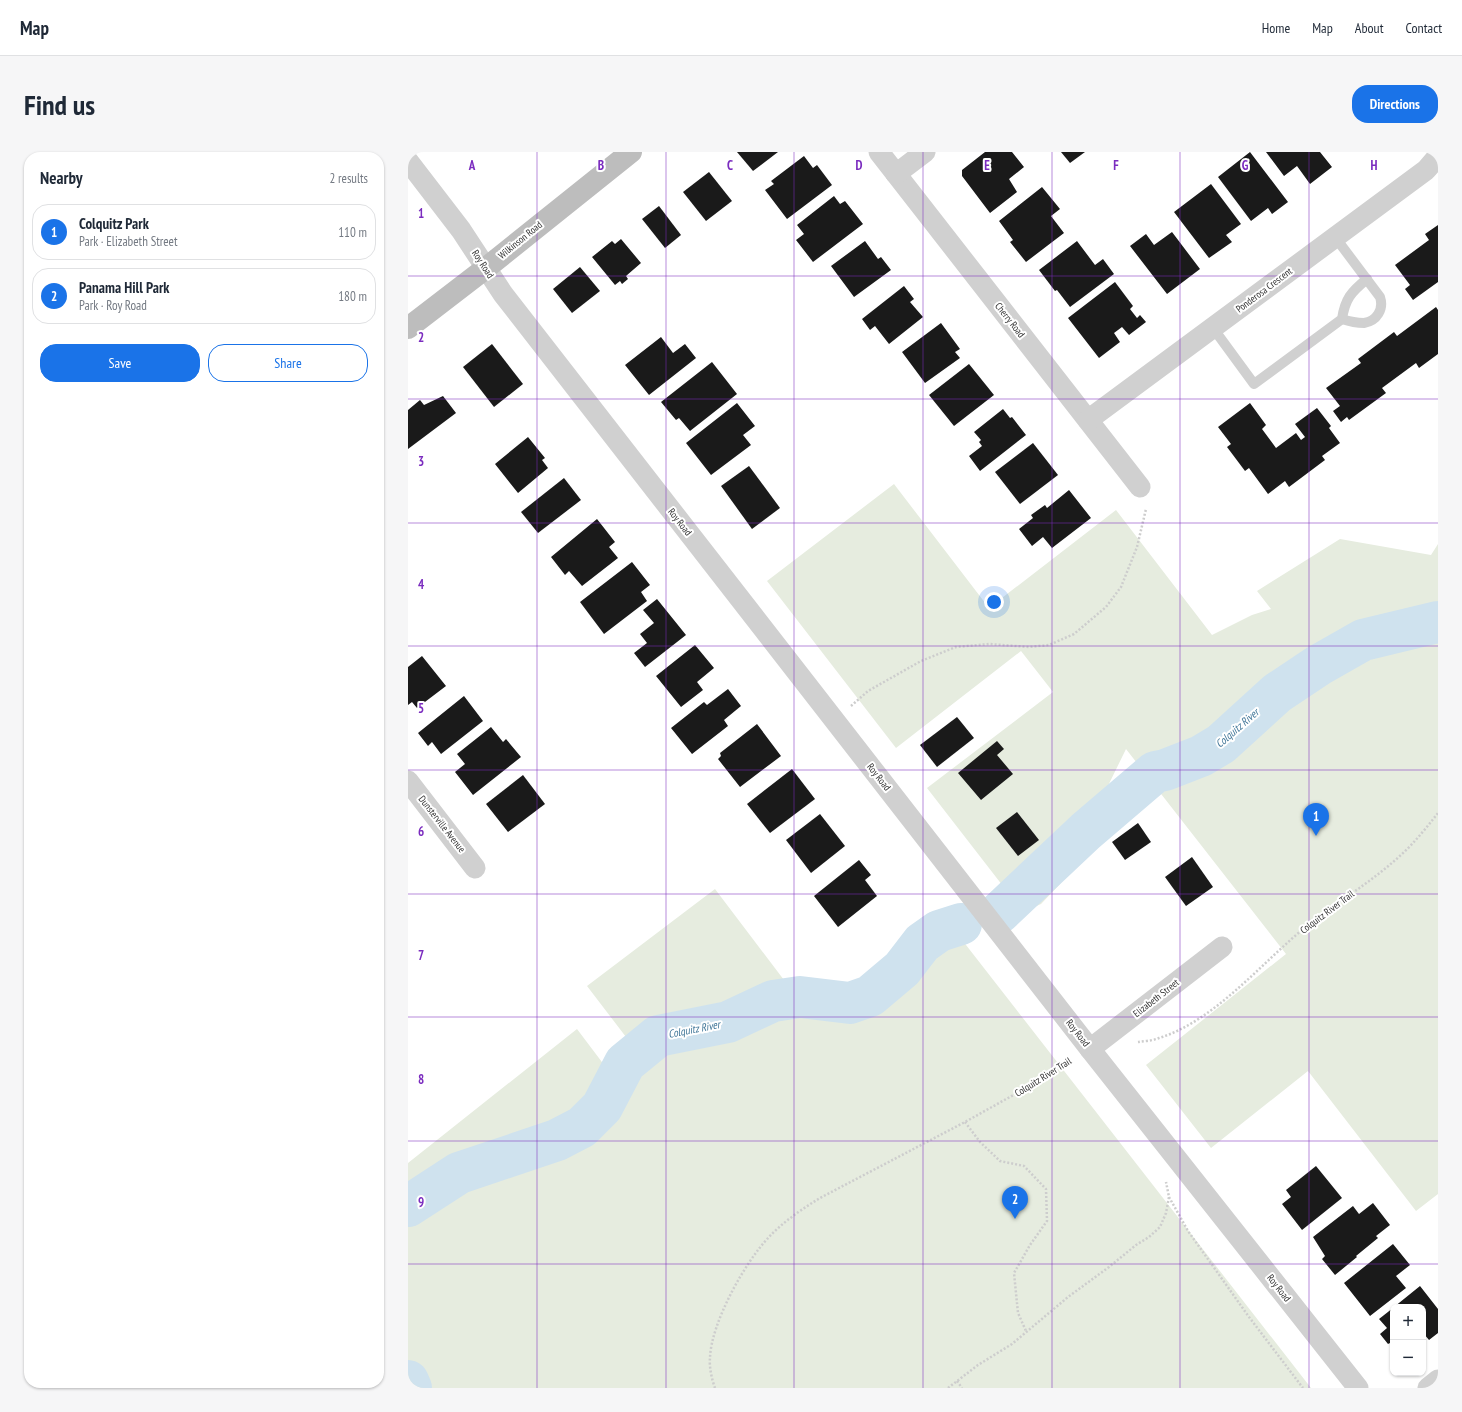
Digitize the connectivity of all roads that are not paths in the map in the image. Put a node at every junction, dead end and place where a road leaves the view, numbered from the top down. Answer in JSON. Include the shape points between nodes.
{"nodes":[{"id":1,"x":631,"y":152,"type":"edge"},
{"id":2,"x":879,"y":152,"type":"edge"},
{"id":3,"x":925,"y":152,"type":"edge"},
{"id":4,"x":1438,"y":156,"type":"edge"},
{"id":5,"x":408,"y":161,"type":"edge"},
{"id":6,"x":896,"y":174,"type":"junction"},
{"id":7,"x":1335,"y":237,"type":"junction"},
{"id":8,"x":486,"y":268,"type":"junction"},
{"id":9,"x":1367,"y":279,"type":"junction"},
{"id":10,"x":1342,"y":319,"type":"junction"},
{"id":11,"x":408,"y":328,"type":"edge"},
{"id":12,"x":1212,"y":328,"type":"junction"},
{"id":13,"x":1088,"y":420,"type":"junction"},
{"id":14,"x":1140,"y":487,"type":"road end"},
{"id":15,"x":408,"y":781,"type":"edge"},
{"id":16,"x":475,"y":868,"type":"dead end"},
{"id":17,"x":1222,"y":947,"type":"dead end"},
{"id":18,"x":1090,"y":1049,"type":"junction"},
{"id":19,"x":1438,"y":1380,"type":"edge"},
{"id":20,"x":1358,"y":1388,"type":"edge"},
{"id":21,"x":1428,"y":1388,"type":"edge"}],
"edges":[{"from":1,"to":8,"type":"main road","name":"Wilkinson Road"},
{"from":2,"to":6,"type":"street","name":"Cherry Road"},
{"from":3,"to":6,"type":"street"},
{"from":4,"to":7,"type":"street","name":"Ponderosa Crescent","via":[[1426,170]]},
{"from":5,"to":8,"type":"street","name":"Roy Road","via":[[461,230]]},
{"from":6,"to":13,"type":"street","name":"Cherry Road"},
{"from":7,"to":9,"type":"lane"},
{"from":7,"to":12,"type":"street","name":"Ponderosa Crescent"},
{"from":8,"to":11,"type":"main road","name":"Wilkinson Road"},
{"from":8,"to":18,"type":"street","name":"Roy Road","via":[[502,294]]},
{"from":9,"to":10,"type":"lane","via":[[1350,294],[1344,305]]},
{"from":9,"to":10,"type":"lane","via":[[1380,297],[1380,312],[1370,321],[1363,323]]},
{"from":10,"to":12,"type":"lane","via":[[1254,384]]},
{"from":12,"to":13,"type":"street","name":"Ponderosa Crescent"},
{"from":13,"to":14,"type":"street","name":"Cherry Road"},
{"from":15,"to":16,"type":"street","name":"Dunsterville Avenue"},
{"from":17,"to":18,"type":"street","name":"Elizabeth Street"},
{"from":18,"to":20,"type":"street","name":"Roy Road"},
{"from":19,"to":21,"type":"street"}]}
